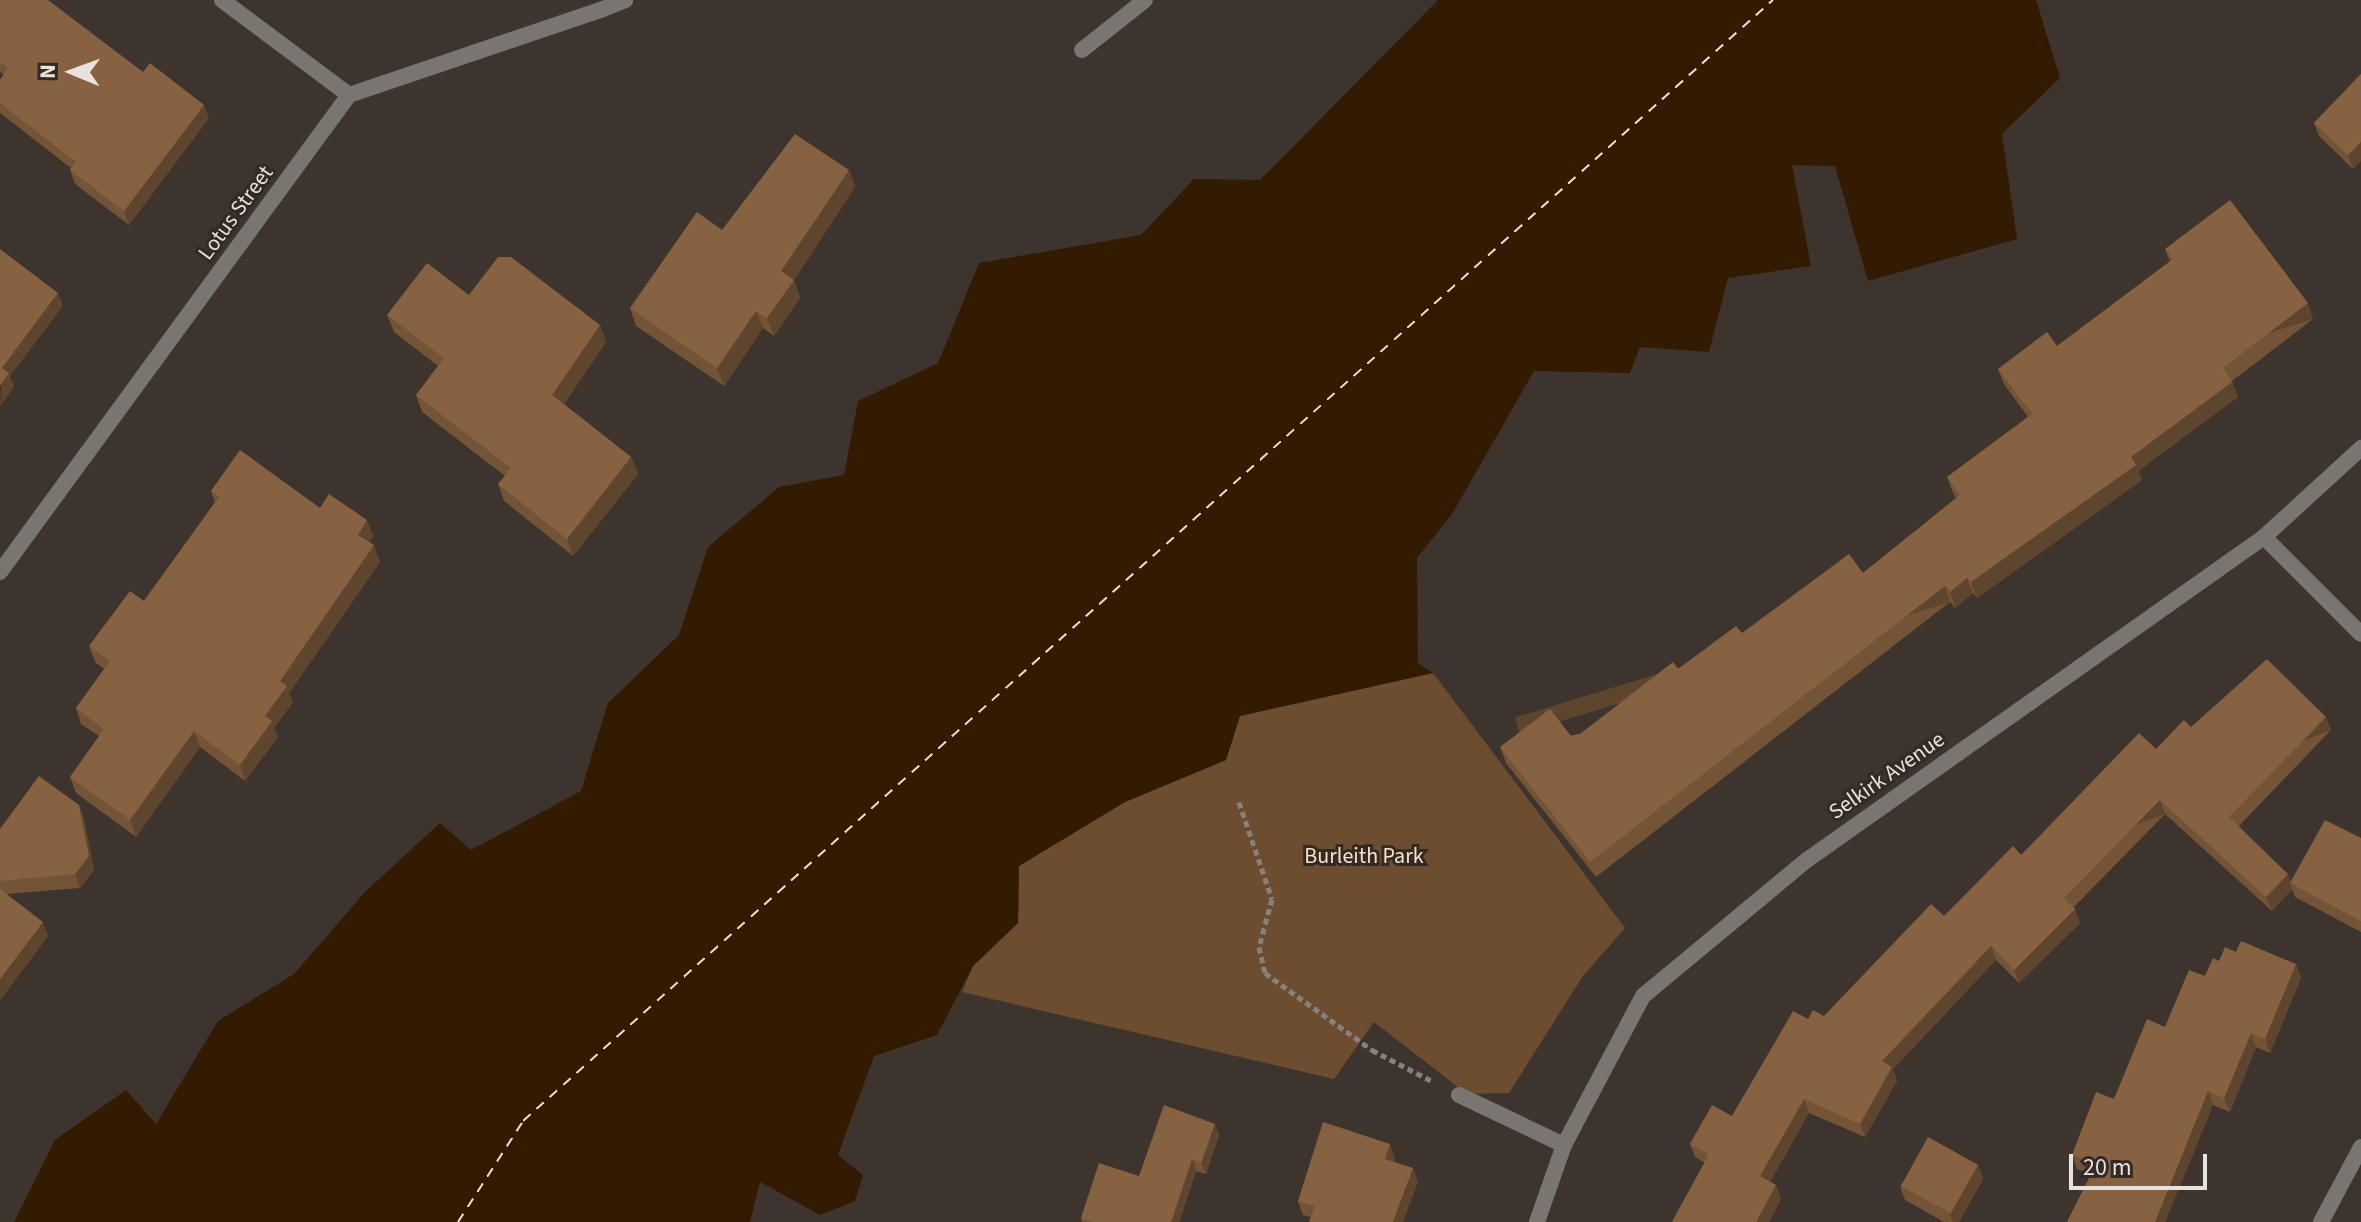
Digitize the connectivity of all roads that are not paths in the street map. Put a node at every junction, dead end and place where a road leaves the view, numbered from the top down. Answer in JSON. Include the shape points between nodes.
{"nodes":[{"id":1,"x":222,"y":0,"type":"edge"},
{"id":2,"x":625,"y":0,"type":"edge"},
{"id":3,"x":1145,"y":0,"type":"edge"},
{"id":4,"x":1082,"y":50,"type":"dead end"},
{"id":5,"x":349,"y":95,"type":"junction"},
{"id":6,"x":2361,"y":448,"type":"edge"},
{"id":7,"x":2264,"y":537,"type":"junction"},
{"id":8,"x":0,"y":572,"type":"edge"},
{"id":9,"x":2361,"y":634,"type":"edge"},
{"id":10,"x":1459,"y":1095,"type":"road end"},
{"id":11,"x":1564,"y":1145,"type":"junction"},
{"id":12,"x":2361,"y":1147,"type":"edge"},
{"id":13,"x":1537,"y":1222,"type":"edge"},
{"id":14,"x":2321,"y":1222,"type":"edge"}],
"edges":[{"from":1,"to":5,"type":"street"},
{"from":2,"to":5,"type":"street"},
{"from":3,"to":4,"type":"street"},
{"from":5,"to":8,"type":"street","name":"Lotus Street"},
{"from":6,"to":7,"type":"street","name":"Selkirk Avenue"},
{"from":7,"to":9,"type":"street"},
{"from":7,"to":11,"type":"street","name":"Selkirk Avenue","via":[[1807,860],[1643,996]]},
{"from":10,"to":11,"type":"street"},
{"from":11,"to":13,"type":"street","name":"Selkirk Avenue"},
{"from":12,"to":14,"type":"street"}]}
